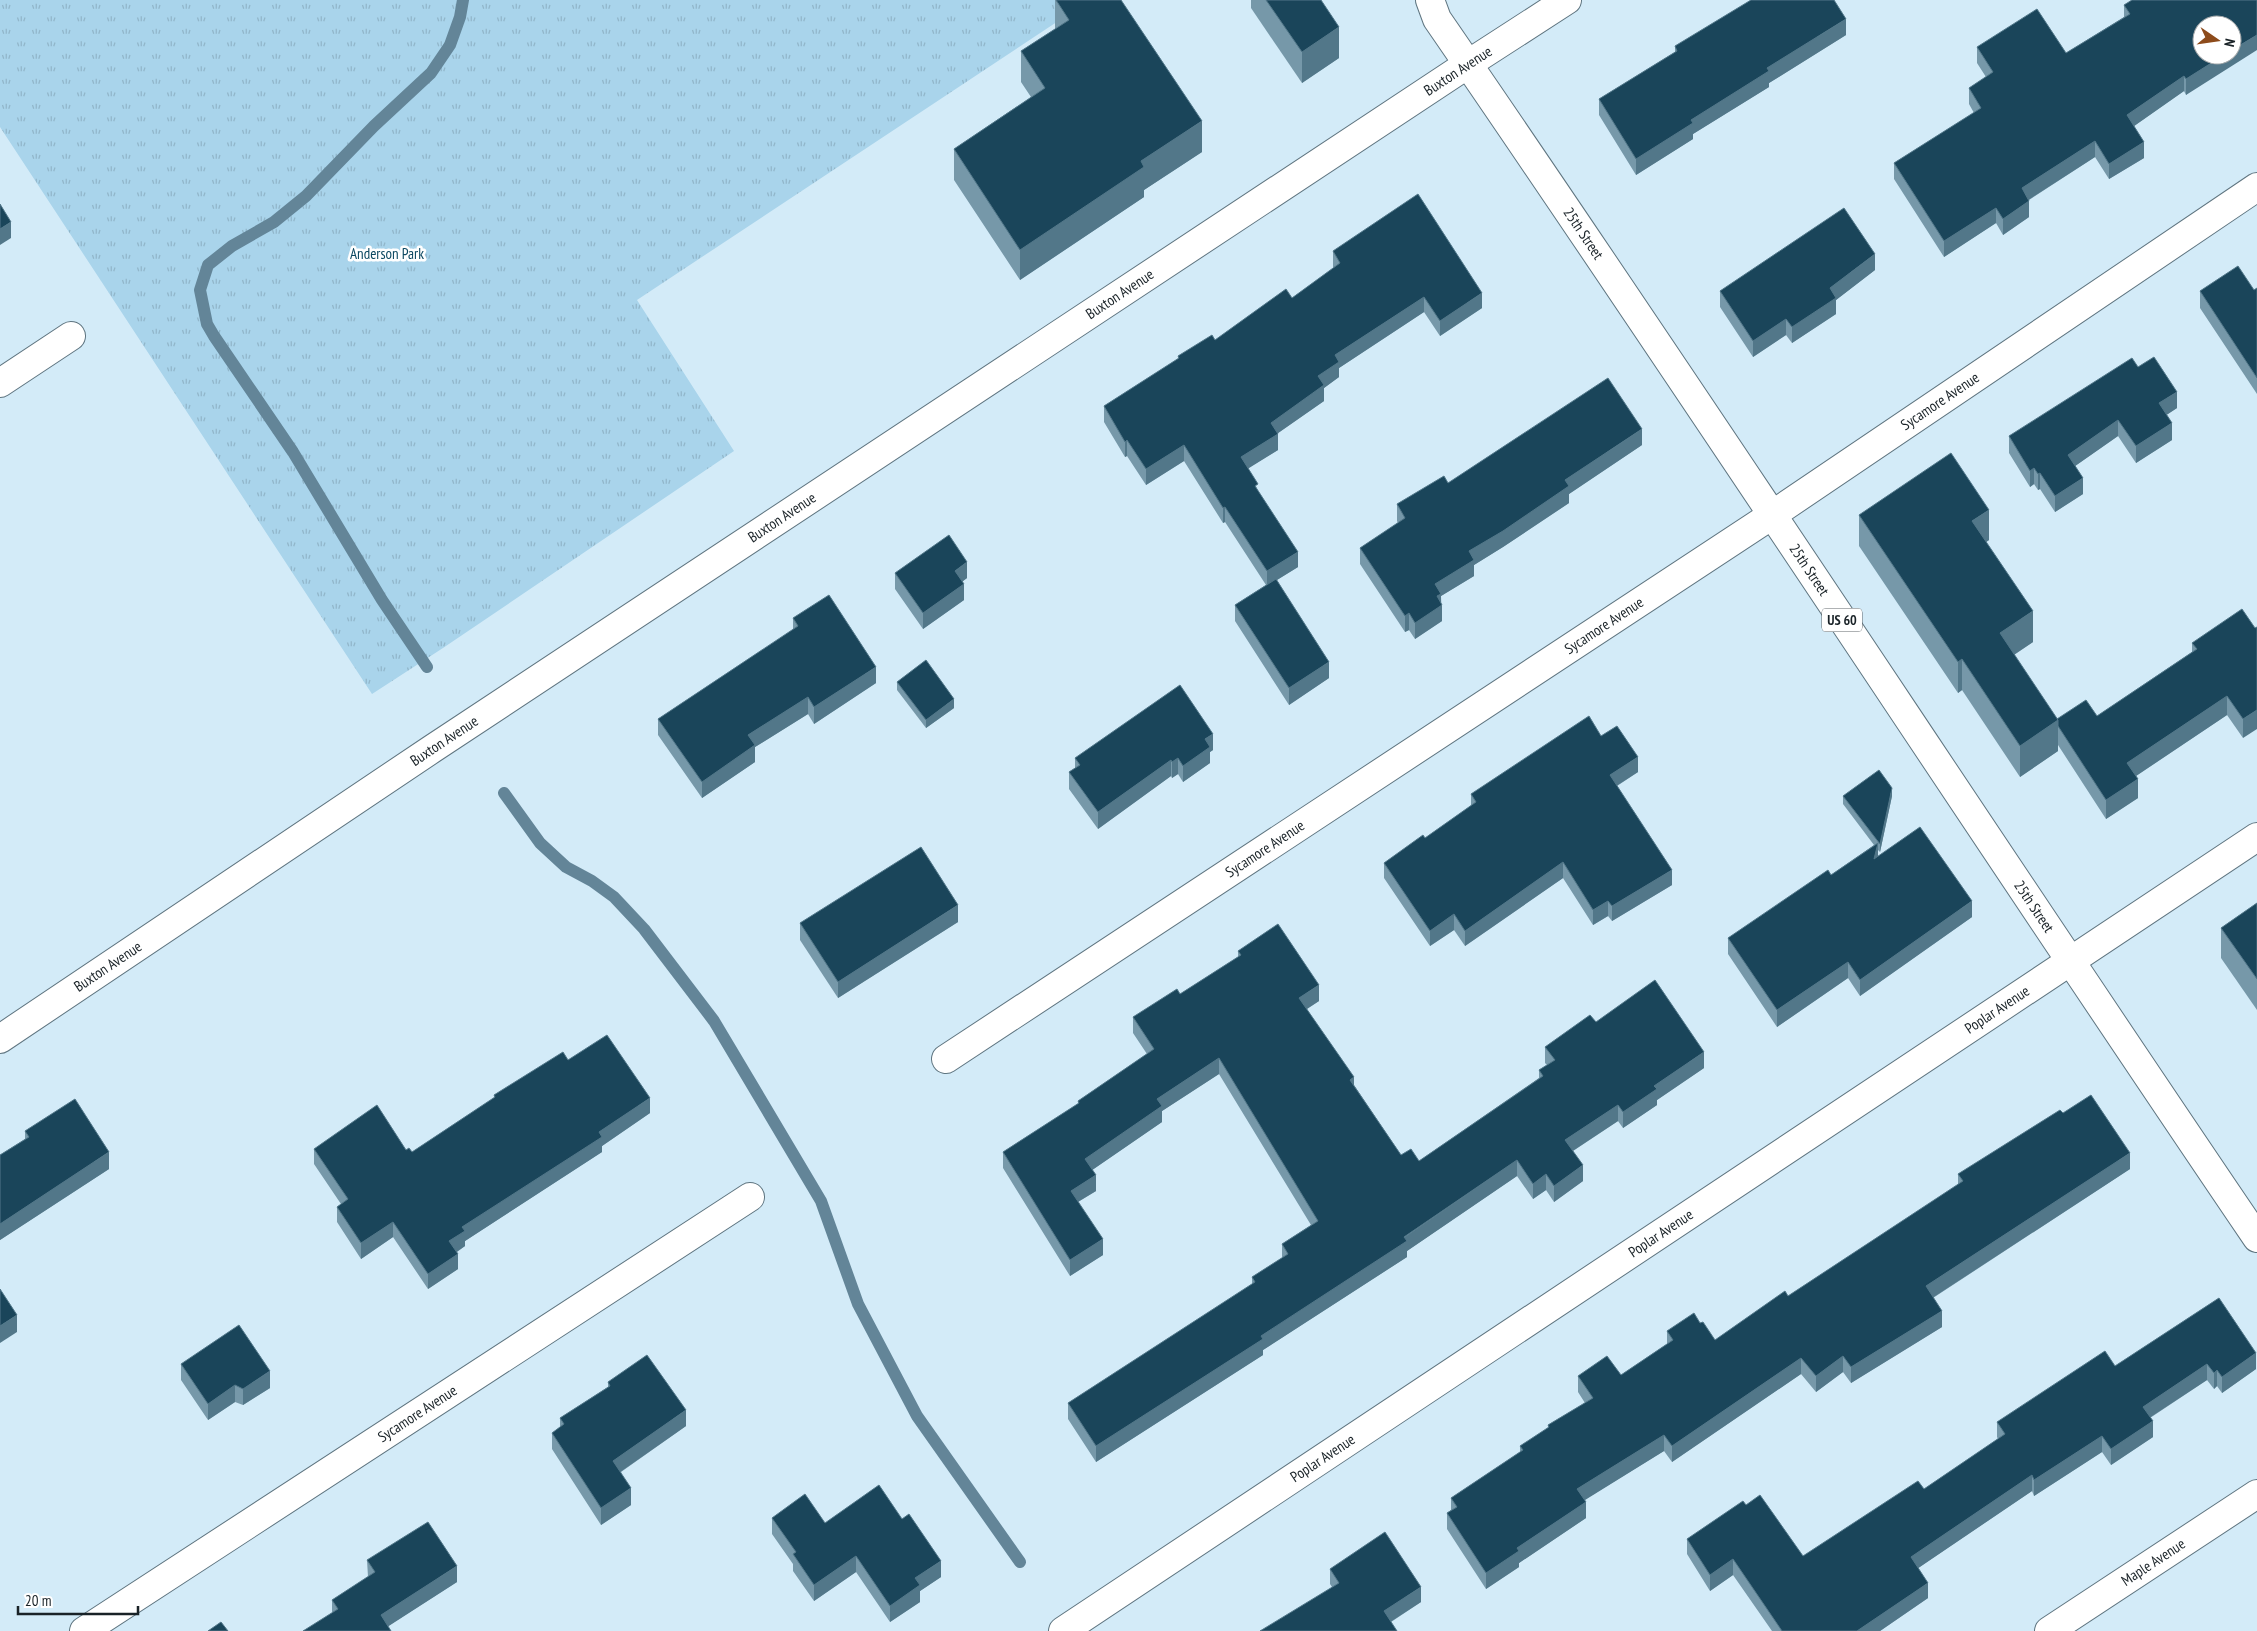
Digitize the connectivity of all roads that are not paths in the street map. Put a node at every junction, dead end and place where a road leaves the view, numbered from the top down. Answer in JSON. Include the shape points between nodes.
{"nodes":[{"id":1,"x":1430,"y":0,"type":"edge"},
{"id":2,"x":1567,"y":0,"type":"edge"},
{"id":3,"x":1468,"y":64,"type":"junction"},
{"id":4,"x":2257,"y":188,"type":"edge"},
{"id":5,"x":71,"y":336,"type":"dead end"},
{"id":6,"x":0,"y":383,"type":"edge"},
{"id":7,"x":1772,"y":514,"type":"junction"},
{"id":8,"x":2257,"y":837,"type":"edge"},
{"id":9,"x":2069,"y":962,"type":"junction"},
{"id":10,"x":0,"y":1039,"type":"edge"},
{"id":11,"x":946,"y":1058,"type":"dead end"},
{"id":12,"x":750,"y":1197,"type":"dead end"},
{"id":13,"x":2257,"y":1238,"type":"edge"},
{"id":14,"x":2257,"y":1494,"type":"edge"},
{"id":15,"x":84,"y":1631,"type":"edge"},
{"id":16,"x":1063,"y":1631,"type":"edge"},
{"id":17,"x":2049,"y":1631,"type":"edge"}],
"edges":[{"from":1,"to":3,"type":"street","name":"25th Street","number":"US 60","via":[[1437,19]]},
{"from":2,"to":3,"type":"street","name":"Buxton Avenue"},
{"from":3,"to":7,"type":"street","name":"25th Street","number":"US 60"},
{"from":3,"to":10,"type":"street","name":"Buxton Avenue"},
{"from":4,"to":7,"type":"street","name":"Sycamore Avenue"},
{"from":5,"to":6,"type":"street"},
{"from":7,"to":9,"type":"street","name":"25th Street","number":"US 60"},
{"from":7,"to":11,"type":"street","name":"Sycamore Avenue"},
{"from":8,"to":9,"type":"street","name":"Poplar Avenue"},
{"from":9,"to":13,"type":"street","name":"25th Street","number":"US 60"},
{"from":9,"to":16,"type":"street","name":"Poplar Avenue"},
{"from":12,"to":15,"type":"street","name":"Sycamore Avenue"},
{"from":14,"to":17,"type":"street","name":"Maple Avenue"}]}
